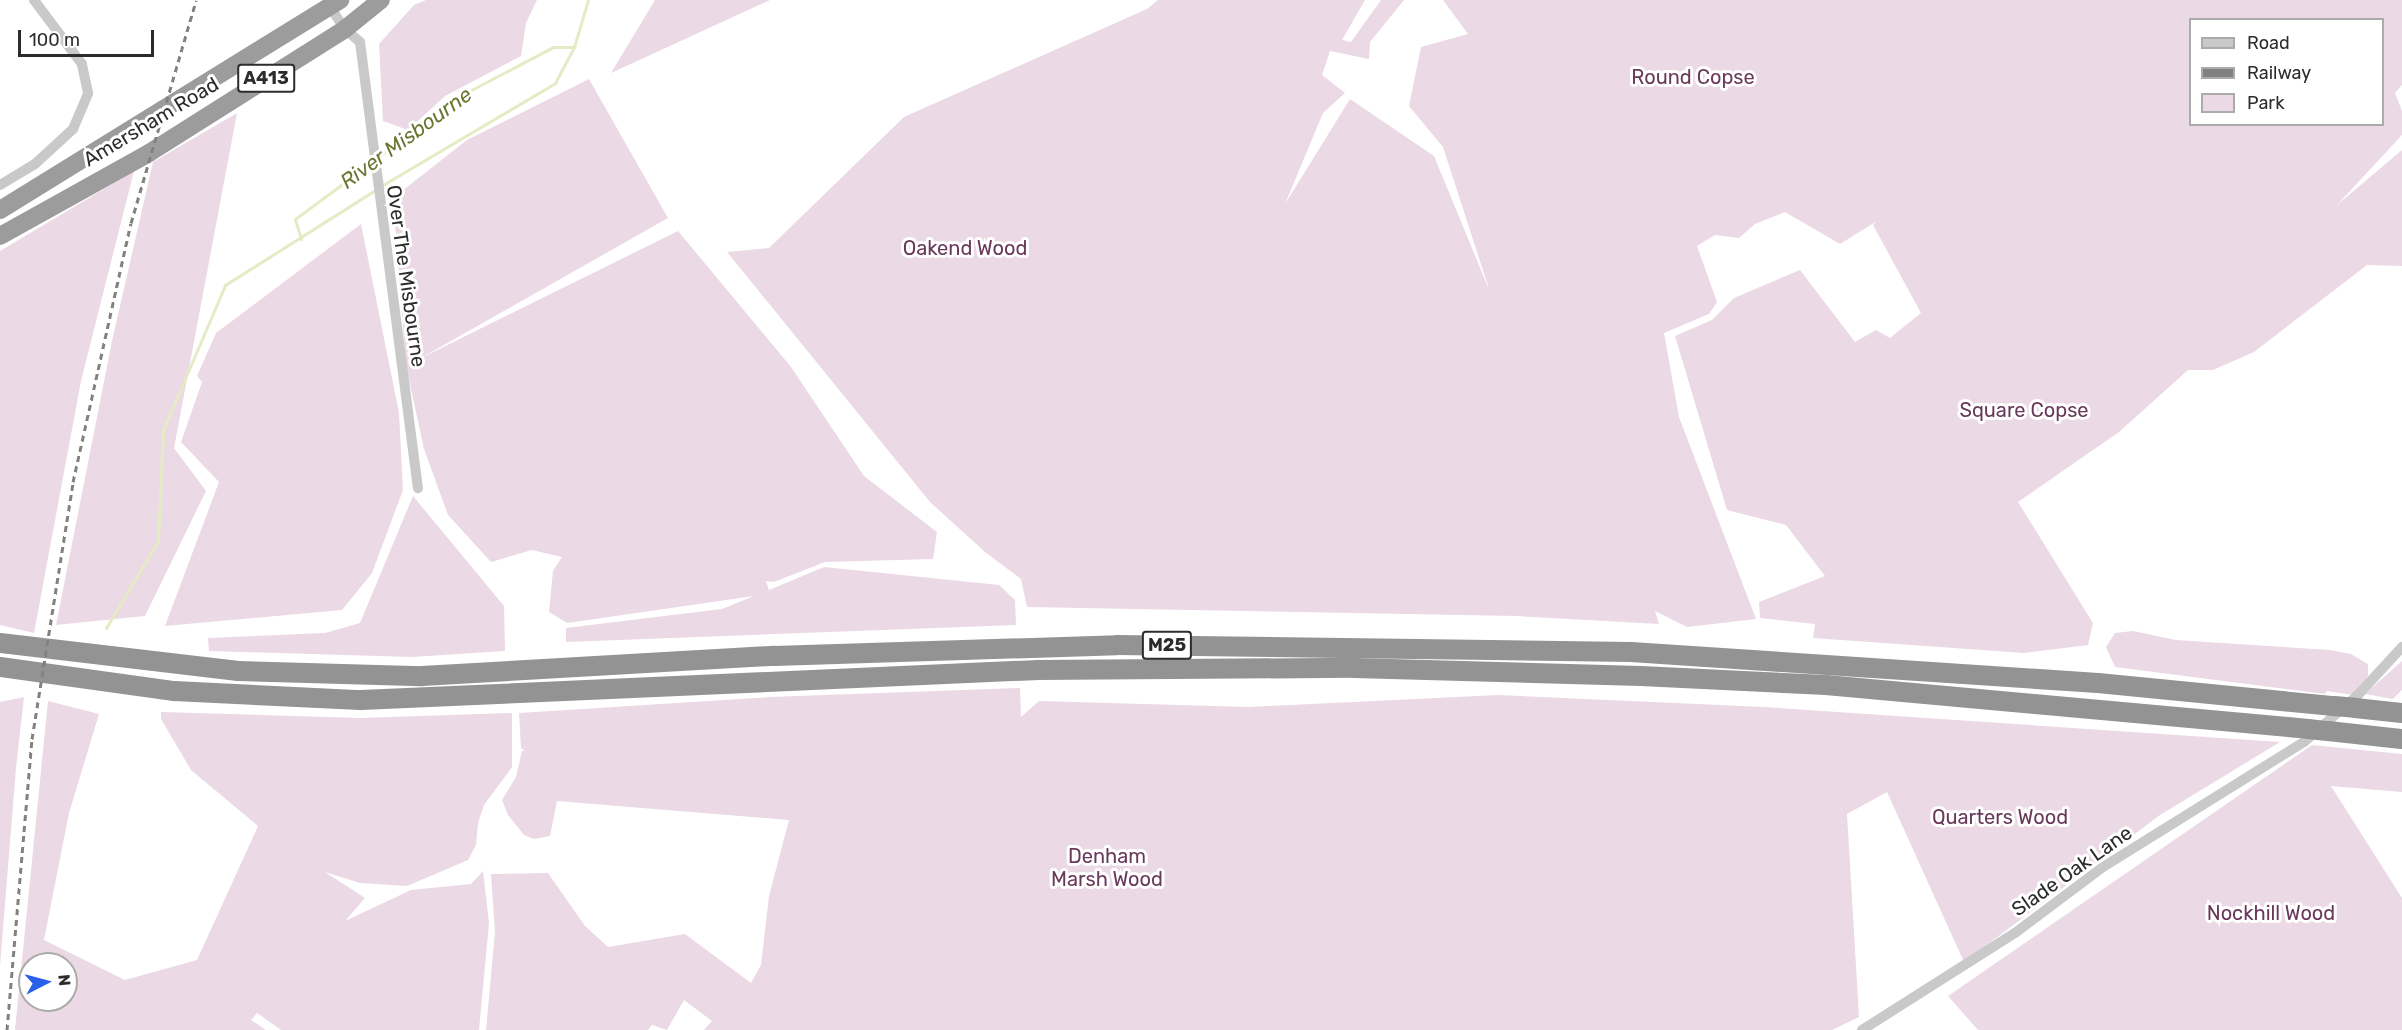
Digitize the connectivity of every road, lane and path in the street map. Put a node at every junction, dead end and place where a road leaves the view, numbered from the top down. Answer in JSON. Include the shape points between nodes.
{"nodes":[{"id":1,"x":34,"y":0,"type":"edge"},
{"id":2,"x":381,"y":0,"type":"edge"},
{"id":3,"x":335,"y":4,"type":"edge"},
{"id":4,"x":345,"y":29,"type":"junction"},
{"id":5,"x":0,"y":185,"type":"edge"},
{"id":6,"x":0,"y":210,"type":"edge"},
{"id":7,"x":0,"y":236,"type":"edge"},
{"id":8,"x":418,"y":488,"type":"dead end"},
{"id":9,"x":0,"y":643,"type":"edge"},
{"id":10,"x":2402,"y":647,"type":"edge"},
{"id":11,"x":0,"y":667,"type":"edge"},
{"id":12,"x":2356,"y":702,"type":"junction"},
{"id":13,"x":2402,"y":713,"type":"edge"},
{"id":14,"x":2306,"y":736,"type":"junction"},
{"id":15,"x":2402,"y":739,"type":"edge"},
{"id":16,"x":1862,"y":1030,"type":"edge"}],
"edges":[{"from":1,"to":5,"type":"street","via":[[82,64],[88,93],[73,129],[34,164]]},
{"from":2,"to":4,"type":"highway","name":"Amersham Road","number":"A413"},
{"from":3,"to":4,"type":"street","name":"Over The Misbourne"},
{"from":3,"to":6,"type":"highway","number":"A413"},
{"from":4,"to":7,"type":"highway","name":"Amersham Road","number":"A413","via":[[149,153]]},
{"from":4,"to":8,"type":"street","name":"Over The Misbourne","via":[[360,42],[377,196]]},
{"from":9,"to":12,"type":"highway","number":"M25","bridge":true,"via":[[238,671],[411,676],[785,656],[1117,645],[1631,652],[2086,682],[2334,706]]},
{"from":10,"to":12,"type":"street","name":"Slade Oak Lane"},
{"from":11,"to":14,"type":"highway","number":"M25","via":[[174,691],[361,700],[1038,670],[1353,668],[1605,675],[1826,685]]},
{"from":12,"to":13,"type":"highway","number":"M25"},
{"from":12,"to":14,"type":"street","name":"Slade Oak Lane"},
{"from":14,"to":15,"type":"highway","number":"M25","bridge":true,"via":[[2328,731]]},
{"from":14,"to":16,"type":"street","name":"Slade Oak Lane","via":[[2103,867],[2015,933]]}]}
